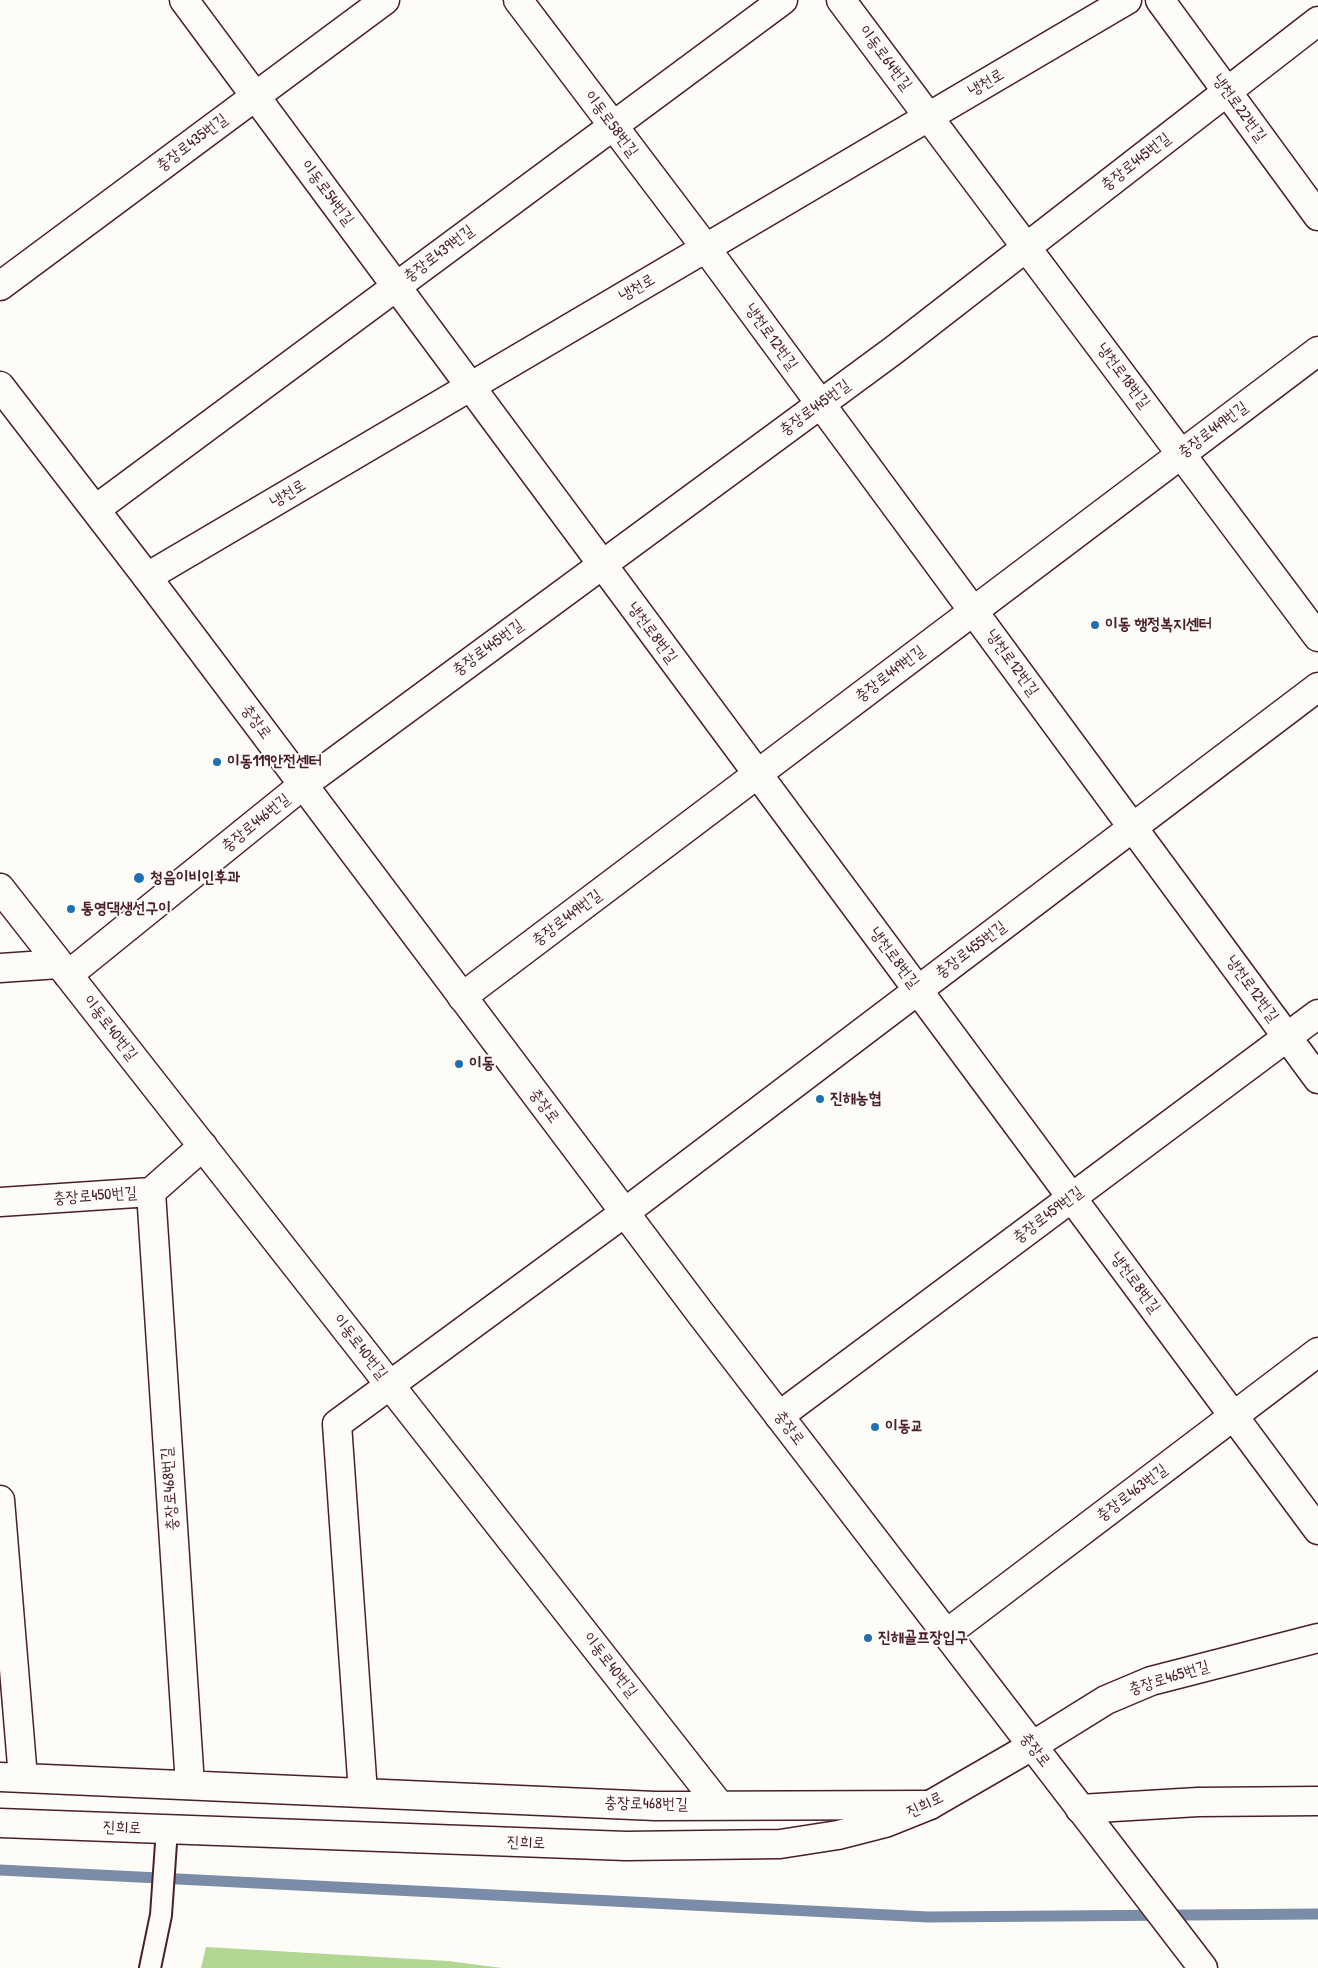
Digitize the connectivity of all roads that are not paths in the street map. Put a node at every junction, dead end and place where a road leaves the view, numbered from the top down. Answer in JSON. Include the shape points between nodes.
{"nodes":[{"id":1,"x":184,"y":0,"type":"edge"},
{"id":2,"x":385,"y":0,"type":"edge"},
{"id":3,"x":518,"y":0,"type":"edge"},
{"id":4,"x":783,"y":0,"type":"edge"},
{"id":5,"x":841,"y":0,"type":"edge"},
{"id":6,"x":1127,"y":0,"type":"edge"},
{"id":7,"x":1160,"y":0,"type":"edge"},
{"id":8,"x":1318,"y":21,"type":"edge"},
{"id":9,"x":1227,"y":91,"type":"junction"},
{"id":10,"x":255,"y":96,"type":"junction"},
{"id":11,"x":929,"y":116,"type":"junction"},
{"id":12,"x":613,"y":126,"type":"junction"},
{"id":13,"x":1318,"y":216,"type":"edge"},
{"id":14,"x":705,"y":247,"type":"junction"},
{"id":15,"x":1027,"y":247,"type":"junction"},
{"id":16,"x":0,"y":286,"type":"edge"},
{"id":17,"x":396,"y":286,"type":"junction"},
{"id":18,"x":1318,"y":351,"type":"edge"},
{"id":19,"x":0,"y":386,"type":"edge"},
{"id":20,"x":470,"y":386,"type":"junction"},
{"id":21,"x":821,"y":404,"type":"junction"},
{"id":22,"x":1181,"y":454,"type":"junction"},
{"id":23,"x":96,"y":509,"type":"junction"},
{"id":24,"x":602,"y":565,"type":"junction"},
{"id":25,"x":147,"y":577,"type":"junction"},
{"id":26,"x":973,"y":611,"type":"junction"},
{"id":27,"x":1318,"y":637,"type":"edge"},
{"id":28,"x":1318,"y":687,"type":"edge"},
{"id":29,"x":757,"y":774,"type":"junction"},
{"id":30,"x":303,"y":785,"type":"junction"},
{"id":31,"x":1133,"y":828,"type":"junction"},
{"id":32,"x":0,"y":888,"type":"edge"},
{"id":33,"x":0,"y":968,"type":"edge"},
{"id":34,"x":64,"y":969,"type":"junction"},
{"id":35,"x":918,"y":991,"type":"junction"},
{"id":36,"x":462,"y":997,"type":"junction"},
{"id":37,"x":1318,"y":1014,"type":"edge"},
{"id":38,"x":1287,"y":1037,"type":"junction"},
{"id":39,"x":1318,"y":1079,"type":"edge"},
{"id":40,"x":203,"y":1146,"type":"junction"},
{"id":41,"x":151,"y":1192,"type":"junction"},
{"id":42,"x":1071,"y":1198,"type":"junction"},
{"id":43,"x":0,"y":1202,"type":"edge"},
{"id":44,"x":624,"y":1213,"type":"junction"},
{"id":45,"x":1318,"y":1352,"type":"edge"},
{"id":46,"x":391,"y":1386,"type":"junction"},
{"id":47,"x":779,"y":1416,"type":"junction"},
{"id":48,"x":1233,"y":1416,"type":"junction"},
{"id":49,"x":0,"y":1500,"type":"edge"},
{"id":50,"x":1318,"y":1530,"type":"edge"},
{"id":51,"x":946,"y":1634,"type":"junction"},
{"id":52,"x":1318,"y":1638,"type":"edge"},
{"id":53,"x":1032,"y":1746,"type":"junction"},
{"id":54,"x":11,"y":1777,"type":"edge"},
{"id":55,"x":190,"y":1785,"type":"junction"},
{"id":56,"x":363,"y":1793,"type":"junction"},
{"id":57,"x":1318,"y":1801,"type":"edge"},
{"id":58,"x":930,"y":1804,"type":"junction"},
{"id":59,"x":720,"y":1806,"type":"junction"},
{"id":60,"x":1086,"y":1816,"type":"junction"},
{"id":61,"x":0,"y":1823,"type":"edge"},
{"id":62,"x":166,"y":1840,"type":"junction"},
{"id":63,"x":150,"y":1968,"type":"edge"},
{"id":64,"x":1203,"y":1968,"type":"edge"}],
"edges":[{"from":1,"to":10,"type":"street","name":"이동로54번길"},
{"from":2,"to":10,"type":"street","name":"충장로435번길"},
{"from":3,"to":12,"type":"street","name":"이동로58번길"},
{"from":4,"to":12,"type":"street","name":"충장로439번길"},
{"from":5,"to":11,"type":"street","name":"이동로64번길"},
{"from":6,"to":11,"type":"street","name":"냉천로"},
{"from":7,"to":9,"type":"street","name":"냉천로22번길"},
{"from":8,"to":9,"type":"street","name":"충장로445번길"},
{"from":9,"to":13,"type":"street","name":"냉천로22번길"},
{"from":9,"to":15,"type":"street","name":"충장로445번길"},
{"from":10,"to":16,"type":"street","name":"충장로435번길"},
{"from":10,"to":17,"type":"street","name":"이동로54번길"},
{"from":11,"to":14,"type":"street","name":"냉천로"},
{"from":11,"to":15,"type":"street","name":"냉천로18번길"},
{"from":12,"to":14,"type":"street","name":"이동로58번길"},
{"from":12,"to":17,"type":"street","name":"충장로439번길"},
{"from":14,"to":20,"type":"street","name":"냉천로"},
{"from":14,"to":21,"type":"street","name":"냉천로12번길"},
{"from":15,"to":21,"type":"street","name":"충장로445번길"},
{"from":15,"to":22,"type":"street","name":"냉천로18번길"},
{"from":17,"to":20,"type":"street","name":"이동로54번길"},
{"from":17,"to":23,"type":"street","name":"충장로439번길"},
{"from":18,"to":22,"type":"street","name":"충장로449번길"},
{"from":19,"to":23,"type":"street","name":"충장로"},
{"from":20,"to":24,"type":"street","name":"냉천로8번길"},
{"from":20,"to":25,"type":"street","name":"냉천로"},
{"from":21,"to":24,"type":"street","name":"충장로445번길"},
{"from":21,"to":26,"type":"street","name":"냉천로12번길"},
{"from":22,"to":26,"type":"street","name":"충장로449번길"},
{"from":22,"to":27,"type":"street","name":"냉천로18번길"},
{"from":23,"to":25,"type":"street","name":"충장로"},
{"from":24,"to":29,"type":"street","name":"냉천로8번길"},
{"from":24,"to":30,"type":"street","name":"충장로445번길"},
{"from":25,"to":30,"type":"street","name":"충장로"},
{"from":26,"to":29,"type":"street","name":"충장로449번길"},
{"from":26,"to":31,"type":"street","name":"냉천로12번길"},
{"from":28,"to":31,"type":"street","name":"충장로455번길"},
{"from":29,"to":35,"type":"street","name":"냉천로8번길"},
{"from":29,"to":36,"type":"street","name":"충장로449번길"},
{"from":30,"to":34,"type":"street","name":"충장로446번길"},
{"from":30,"to":36,"type":"street","name":"충장로"},
{"from":31,"to":35,"type":"street","name":"충장로455번길"},
{"from":31,"to":38,"type":"street","name":"냉천로12번길"},
{"from":32,"to":34,"type":"street","name":"이동로40번길"},
{"from":33,"to":34,"type":"street"},
{"from":34,"to":40,"type":"street","name":"이동로40번길"},
{"from":35,"to":42,"type":"street","name":"냉천로8번길"},
{"from":35,"to":44,"type":"street","name":"충장로455번길"},
{"from":36,"to":44,"type":"street","name":"충장로"},
{"from":37,"to":38,"type":"street","name":"충장로459번길"},
{"from":38,"to":39,"type":"street","name":"냉천로12번길"},
{"from":38,"to":42,"type":"street","name":"충장로459번길"},
{"from":40,"to":41,"type":"street","name":"충장로450번길"},
{"from":40,"to":46,"type":"street","name":"이동로40번길"},
{"from":41,"to":43,"type":"street","name":"충장로450번길"},
{"from":41,"to":55,"type":"street","name":"충장로468번길"},
{"from":42,"to":47,"type":"street","name":"충장로459번길"},
{"from":42,"to":48,"type":"street","name":"냉천로8번길"},
{"from":44,"to":46,"type":"street","name":"충장로455번길"},
{"from":44,"to":47,"type":"street","name":"충장로"},
{"from":45,"to":48,"type":"street","name":"충장로463번길"},
{"from":46,"to":56,"type":"street","via":[[337,1424]]},
{"from":46,"to":59,"type":"street","name":"이동로40번길"},
{"from":47,"to":51,"type":"street","name":"충장로"},
{"from":48,"to":50,"type":"street","name":"냉천로8번길"},
{"from":48,"to":51,"type":"street","name":"충장로463번길"},
{"from":49,"to":54,"type":"street","name":"충장로468번길"},
{"from":51,"to":53,"type":"street","name":"충장로"},
{"from":52,"to":53,"type":"street","name":"충장로465번길","via":[[1151,1681],[1106,1700]]},
{"from":53,"to":58,"type":"street","name":"진희로"},
{"from":53,"to":60,"type":"street","name":"충장로"},
{"from":54,"to":55,"type":"street","name":"충장로468번길"},
{"from":55,"to":56,"type":"street","name":"충장로468번길"},
{"from":56,"to":59,"type":"street","name":"충장로468번길"},
{"from":57,"to":60,"type":"street","via":[[1198,1802]]},
{"from":58,"to":59,"type":"street","name":"충장로468번길"},
{"from":58,"to":62,"type":"street","name":"진희로","via":[[885,1823],[838,1835],[780,1844],[626,1846]]},
{"from":60,"to":64,"type":"street","name":"충장로"},
{"from":61,"to":62,"type":"street","name":"진희로"},
{"from":62,"to":63,"type":"lane","via":[[161,1915]]}]}
